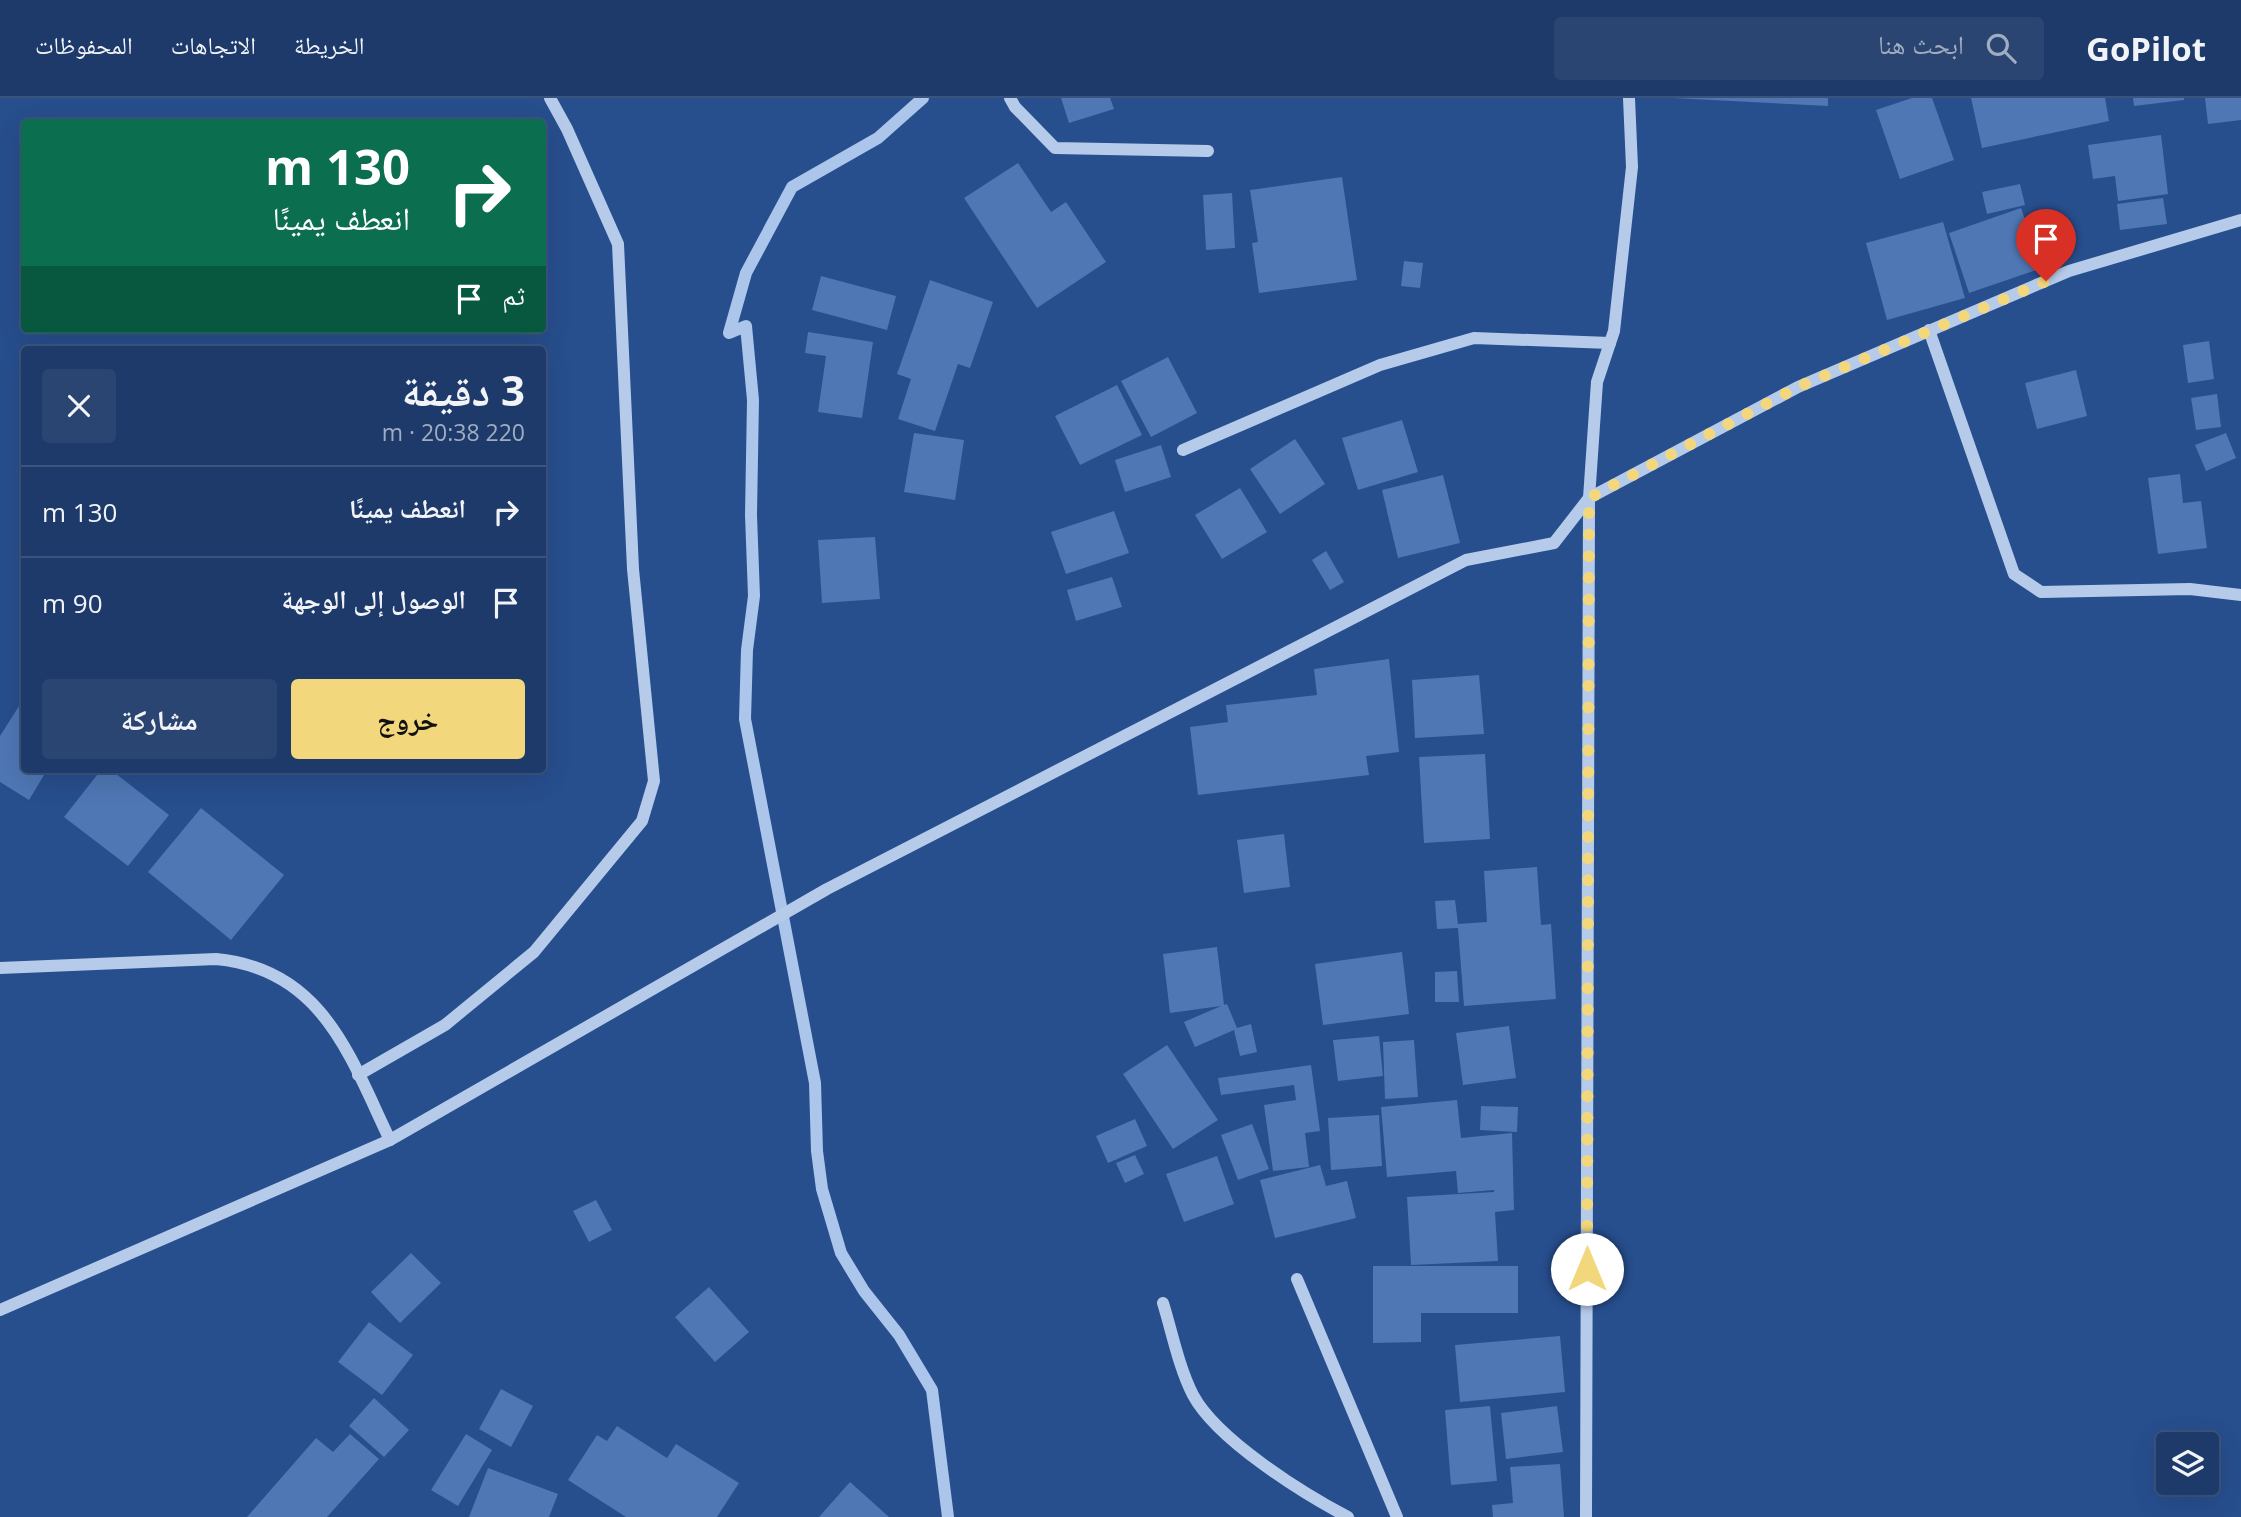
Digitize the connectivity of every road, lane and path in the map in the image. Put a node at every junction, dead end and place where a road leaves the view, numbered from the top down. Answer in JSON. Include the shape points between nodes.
{"nodes":[{"id":1,"x":550,"y":98,"type":"edge"},
{"id":2,"x":1010,"y":98,"type":"edge"},
{"id":3,"x":1629,"y":98,"type":"edge"},
{"id":4,"x":1208,"y":151,"type":"dead end"},
{"id":5,"x":2241,"y":220,"type":"edge"},
{"id":6,"x":1929,"y":330,"type":"junction"},
{"id":7,"x":1610,"y":343,"type":"junction"},
{"id":8,"x":1184,"y":450,"type":"dead end"},
{"id":9,"x":1589,"y":498,"type":"junction"},
{"id":10,"x":2241,"y":595,"type":"edge"},
{"id":11,"x":0,"y":968,"type":"edge"},
{"id":12,"x":359,"y":1075,"type":"junction"},
{"id":13,"x":390,"y":1140,"type":"junction"},
{"id":14,"x":1297,"y":1279,"type":"dead end"},
{"id":15,"x":1163,"y":1303,"type":"dead end"},
{"id":16,"x":0,"y":1310,"type":"edge"},
{"id":17,"x":1348,"y":1517,"type":"edge"},
{"id":18,"x":1397,"y":1517,"type":"edge"},
{"id":19,"x":1587,"y":1517,"type":"edge"}],
"edges":[{"from":1,"to":12,"type":"street","via":[[618,244],[633,569],[654,781],[642,821],[534,952],[445,1025]]},
{"from":2,"to":4,"type":"street","via":[[1055,148]]},
{"from":3,"to":7,"type":"street","via":[[1632,167]]},
{"from":5,"to":6,"type":"street","via":[[2069,271]]},
{"from":6,"to":9,"type":"street","via":[[1798,387]]},
{"from":6,"to":10,"type":"street","via":[[2014,574],[2041,592],[2190,589]]},
{"from":7,"to":8,"type":"street","via":[[1474,338],[1381,365]]},
{"from":7,"to":9,"type":"street","via":[[1597,383]]},
{"from":9,"to":13,"type":"street","via":[[1554,543],[1466,561],[827,889]]},
{"from":9,"to":19,"type":"street"},
{"from":11,"to":12,"type":"street","via":[[244,961],[271,971],[322,1013],[339,1033]]},
{"from":12,"to":13,"type":"street"},
{"from":13,"to":16,"type":"street"},
{"from":14,"to":18,"type":"street"},
{"from":15,"to":17,"type":"street","via":[[1193,1395],[1210,1419],[1311,1498]]}]}
